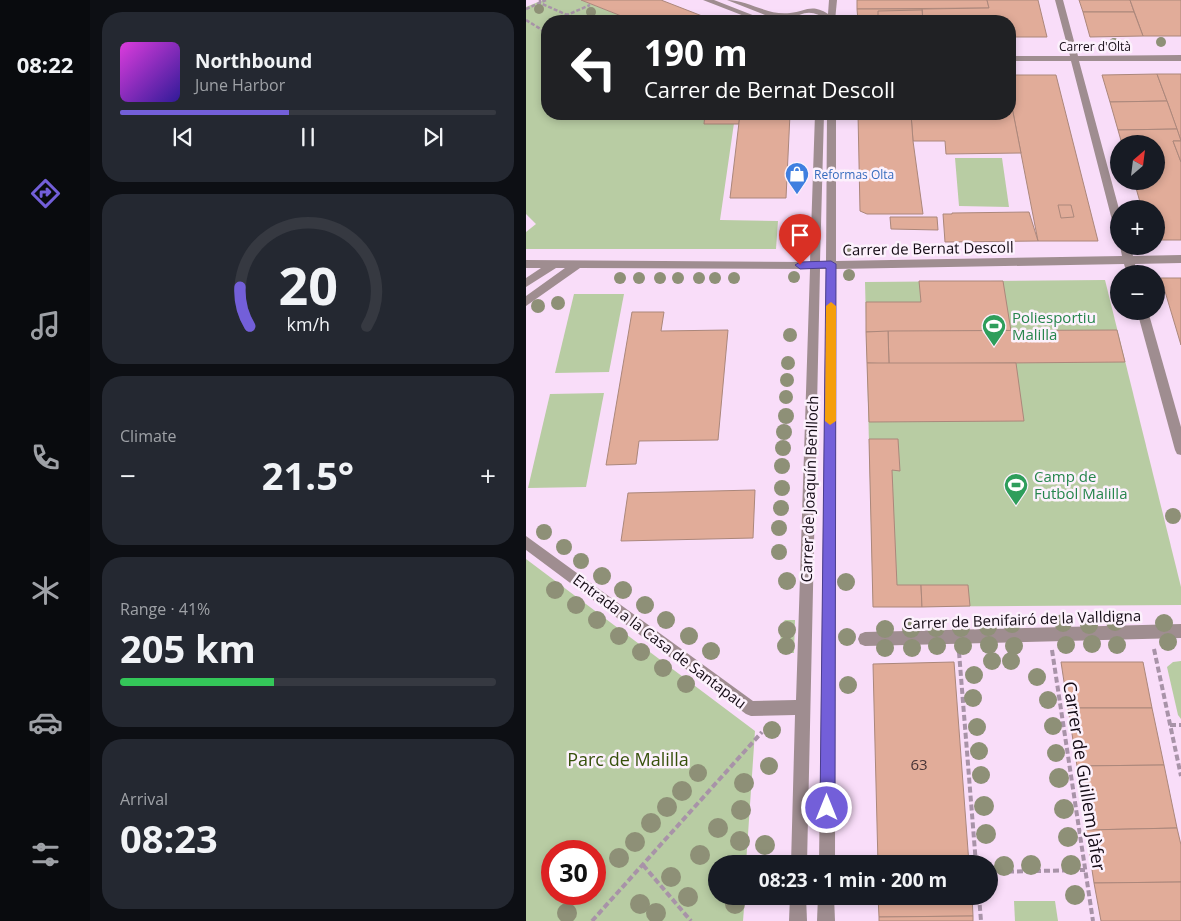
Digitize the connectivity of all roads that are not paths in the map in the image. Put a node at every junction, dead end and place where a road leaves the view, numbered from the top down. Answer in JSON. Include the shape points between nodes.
{"nodes":[{"id":1,"x":707,"y":0,"type":"edge"},
{"id":2,"x":731,"y":0,"type":"edge"},
{"id":3,"x":833,"y":0,"type":"edge"},
{"id":4,"x":1059,"y":0,"type":"edge"},
{"id":5,"x":818,"y":2,"type":"dead end"},
{"id":6,"x":800,"y":12,"type":"junction"},
{"id":7,"x":748,"y":15,"type":"edge"},
{"id":8,"x":775,"y":15,"type":"edge"},
{"id":9,"x":795,"y":15,"type":"edge"},
{"id":10,"x":824,"y":15,"type":"edge"},
{"id":11,"x":831,"y":15,"type":"edge"},
{"id":12,"x":1181,"y":51,"type":"edge"},
{"id":13,"x":1016,"y":52,"type":"edge"},
{"id":14,"x":1074,"y":55,"type":"junction"},
{"id":15,"x":1181,"y":58,"type":"edge"},
{"id":16,"x":1016,"y":59,"type":"edge"},
{"id":17,"x":818,"y":120,"type":"edge"},
{"id":18,"x":832,"y":120,"type":"edge"},
{"id":19,"x":1112,"y":200,"type":"edge"},
{"id":20,"x":1127,"y":255,"type":"edge"},
{"id":21,"x":1128,"y":259,"type":"junction"},
{"id":22,"x":1181,"y":259,"type":"edge"},
{"id":23,"x":526,"y":264,"type":"edge"},
{"id":24,"x":831,"y":264,"type":"junction"},
{"id":25,"x":553,"y":265,"type":"junction"},
{"id":26,"x":815,"y":265,"type":"junction"},
{"id":27,"x":1130,"y":265,"type":"edge"},
{"id":28,"x":576,"y":266,"type":"junction"},
{"id":29,"x":551,"y":282,"type":"junction"},
{"id":30,"x":526,"y":283,"type":"edge"},
{"id":31,"x":526,"y":302,"type":"edge"},
{"id":32,"x":1145,"y":320,"type":"edge"},
{"id":33,"x":1181,"y":450,"type":"edge"},
{"id":34,"x":526,"y":542,"type":"edge"},
{"id":35,"x":1181,"y":631,"type":"edge"},
{"id":36,"x":865,"y":639,"type":"dead end"},
{"id":37,"x":803,"y":708,"type":"junction"},
{"id":38,"x":799,"y":855,"type":"edge"},
{"id":39,"x":827,"y":855,"type":"edge"},
{"id":40,"x":798,"y":905,"type":"edge"},
{"id":41,"x":826,"y":905,"type":"edge"},
{"id":42,"x":798,"y":921,"type":"edge"},
{"id":43,"x":826,"y":921,"type":"edge"}],
"edges":[{"from":1,"to":7,"type":"street"},
{"from":2,"to":8,"type":"street"},
{"from":3,"to":11,"type":"street"},
{"from":4,"to":14,"type":"street"},
{"from":5,"to":6,"type":"street"},
{"from":6,"to":9,"type":"street"},
{"from":6,"to":10,"type":"street"},
{"from":12,"to":14,"type":"street","name":"Carrer d'Oltà"},
{"from":13,"to":14,"type":"street","name":"Carrer d'Oltà"},
{"from":14,"to":15,"type":"street","name":"Carrer d'Oltà"},
{"from":14,"to":16,"type":"street","name":"Carrer d'Oltà"},
{"from":14,"to":19,"type":"street"},
{"from":17,"to":26,"type":"street","name":"Carrer de Joaquín Benlloch"},
{"from":18,"to":24,"type":"street","name":"Carrer de Joaquín Benlloch"},
{"from":20,"to":21,"type":"street"},
{"from":21,"to":22,"type":"street","name":"Carrer de Bernat Descoll"},
{"from":21,"to":24,"type":"street","name":"Carrer de Bernat Descoll"},
{"from":21,"to":27,"type":"street"},
{"from":23,"to":25,"type":"street","name":"Carrer de Bernat Descoll"},
{"from":24,"to":26,"type":"street","name":"Carrer de Bernat Descoll"},
{"from":24,"to":39,"type":"street","name":"Carrer de Joaquín Benlloch"},
{"from":25,"to":28,"type":"street","name":"Carrer de Bernat Descoll"},
{"from":25,"to":29,"type":"street","via":[[555,275]]},
{"from":25,"to":30,"type":"street"},
{"from":26,"to":28,"type":"street","name":"Carrer de Bernat Descoll"},
{"from":26,"to":37,"type":"street","name":"Carrer de Joaquín Benlloch"},
{"from":28,"to":29,"type":"street"},
{"from":29,"to":31,"type":"street"},
{"from":32,"to":33,"type":"street"},
{"from":34,"to":37,"type":"street","name":"Entrada a la Casa de Santapau","via":[[751,709]]},
{"from":35,"to":36,"type":"street","name":"Carrer de Benifairó de la Valldigna"},
{"from":37,"to":38,"type":"street","name":"Carrer de Joaquín Benlloch"},
{"from":40,"to":42,"type":"street"},
{"from":41,"to":43,"type":"street"}]}
